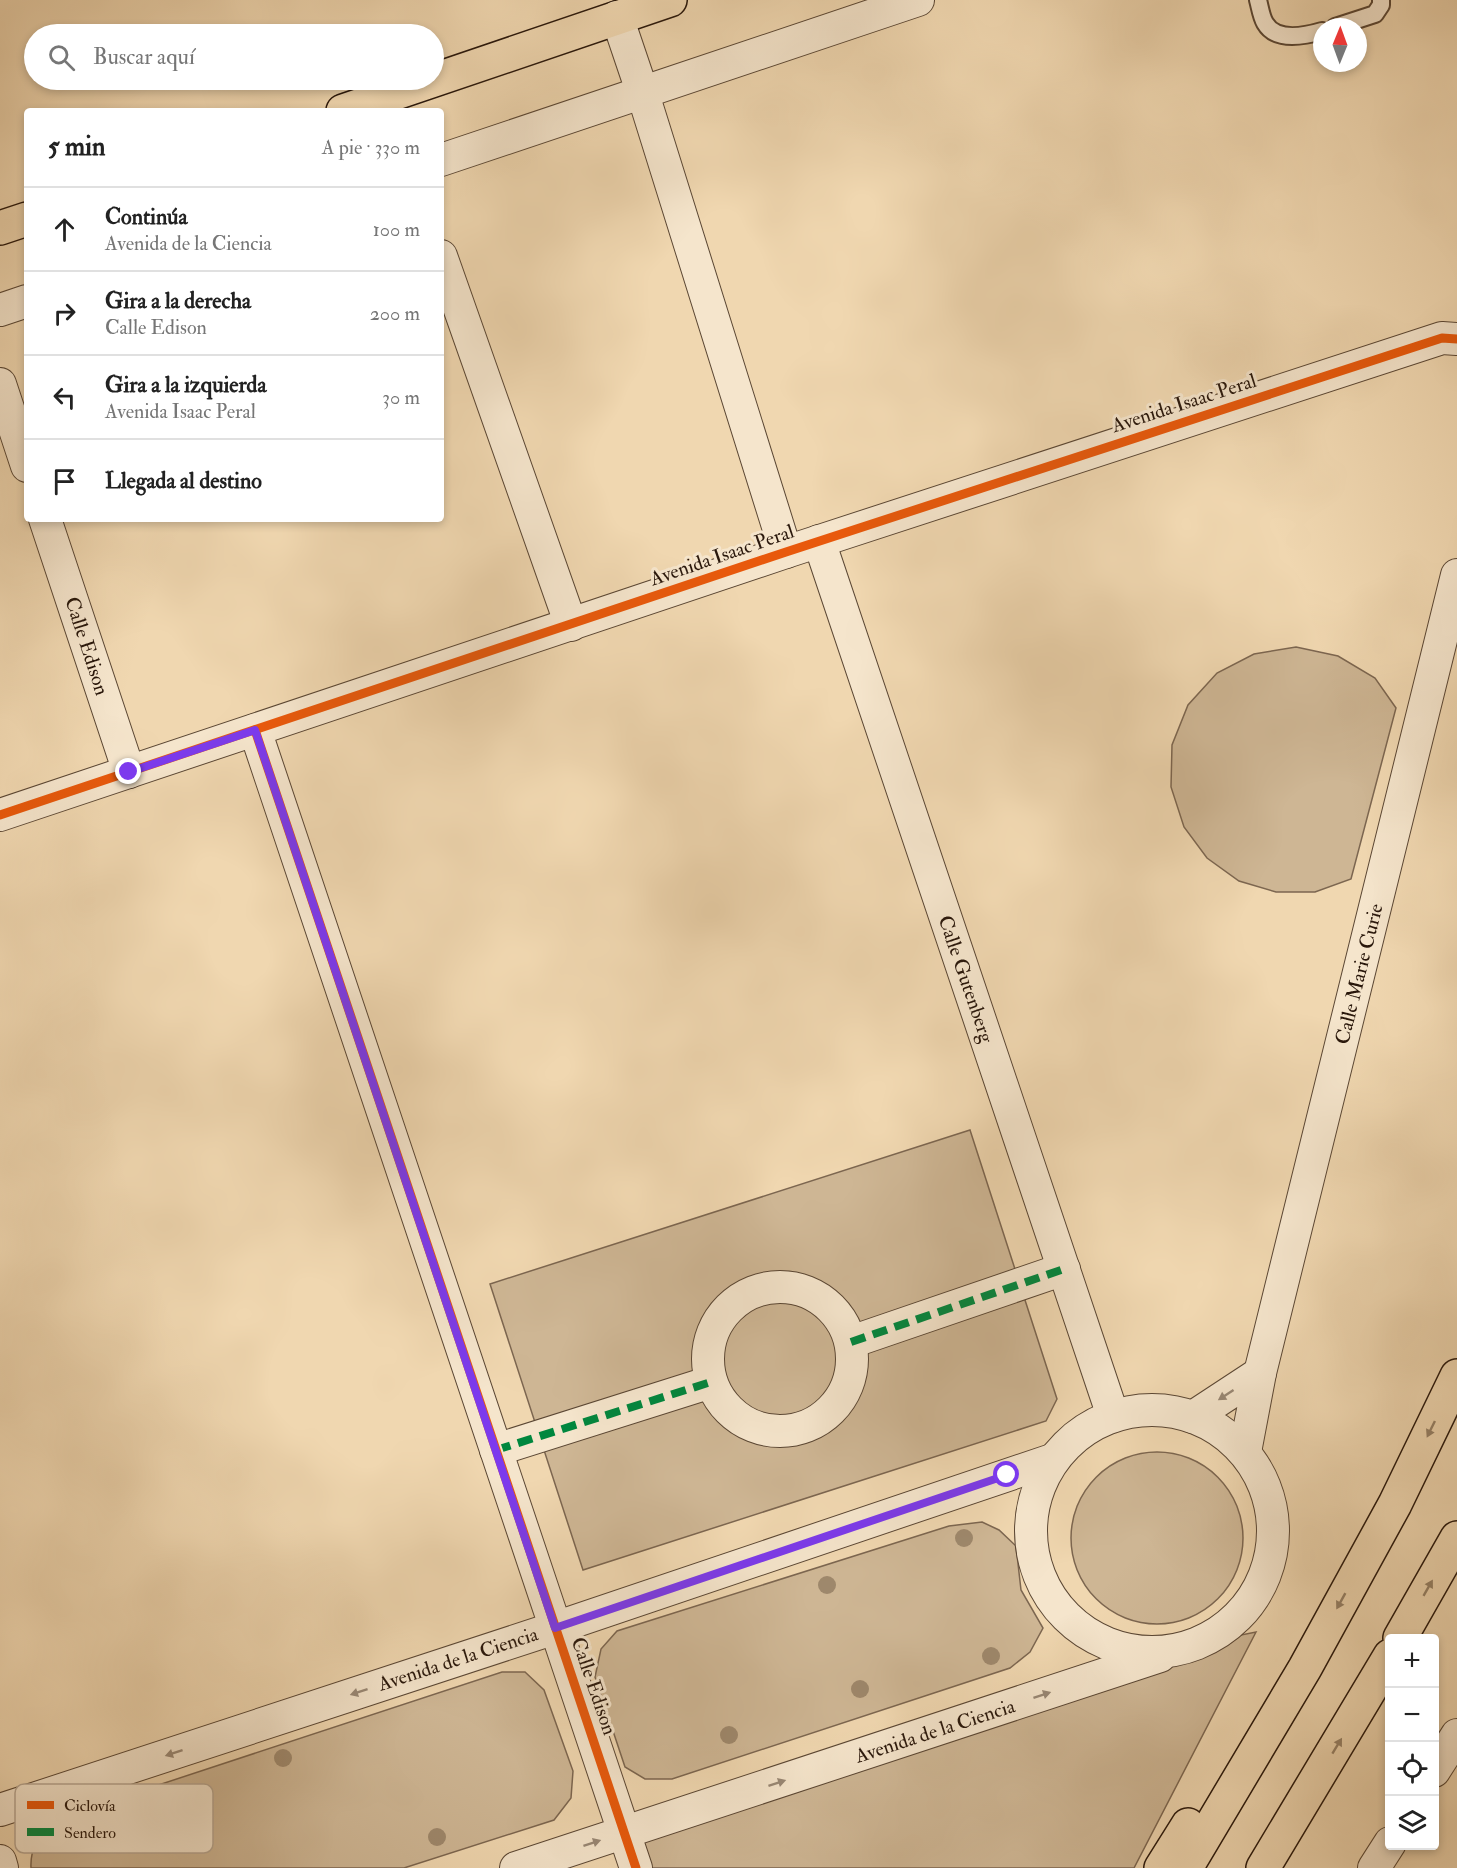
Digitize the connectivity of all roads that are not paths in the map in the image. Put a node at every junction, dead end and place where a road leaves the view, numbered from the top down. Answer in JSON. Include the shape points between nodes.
{"nodes":[{"id":1,"x":670,"y":0,"type":"edge"},
{"id":2,"x":918,"y":0,"type":"edge"},
{"id":3,"x":1258,"y":0,"type":"edge"},
{"id":4,"x":1381,"y":0,"type":"edge"},
{"id":5,"x":617,"y":17,"type":"junction"},
{"id":6,"x":1363,"y":18,"type":"edge"},
{"id":7,"x":1313,"y":34,"type":"edge"},
{"id":8,"x":444,"y":76,"type":"edge"},
{"id":9,"x":404,"y":90,"type":"edge"},
{"id":10,"x":643,"y":94,"type":"junction"},
{"id":11,"x":352,"y":108,"type":"edge"},
{"id":12,"x":444,"y":159,"type":"edge"},
{"id":13,"x":24,"y":220,"type":"edge"},
{"id":14,"x":0,"y":228,"type":"edge"},
{"id":15,"x":444,"y":265,"type":"edge"},
{"id":16,"x":24,"y":302,"type":"edge"},
{"id":17,"x":0,"y":310,"type":"edge"},
{"id":18,"x":1457,"y":339,"type":"edge"},
{"id":19,"x":0,"y":384,"type":"edge"},
{"id":20,"x":24,"y":457,"type":"edge"},
{"id":21,"x":46,"y":522,"type":"edge"},
{"id":22,"x":819,"y":542,"type":"junction"},
{"id":23,"x":786,"y":552,"type":"junction"},
{"id":24,"x":1457,"y":575,"type":"edge"},
{"id":25,"x":571,"y":625,"type":"junction"},
{"id":26,"x":255,"y":730,"type":"junction"},
{"id":27,"x":129,"y":772,"type":"junction"},
{"id":28,"x":0,"y":815,"type":"edge"},
{"id":29,"x":1064,"y":1269,"type":"junction"},
{"id":30,"x":850,"y":1342,"type":"junction"},
{"id":31,"x":1260,"y":1373,"type":"junction"},
{"id":32,"x":1457,"y":1376,"type":"edge"},
{"id":33,"x":711,"y":1382,"type":"junction"},
{"id":34,"x":1113,"y":1416,"type":"junction"},
{"id":35,"x":1193,"y":1416,"type":"junction"},
{"id":36,"x":495,"y":1450,"type":"junction"},
{"id":37,"x":1245,"y":1452,"type":"junction"},
{"id":38,"x":1052,"y":1460,"type":"junction"},
{"id":39,"x":1457,"y":1538,"type":"edge"},
{"id":40,"x":555,"y":1628,"type":"junction"},
{"id":41,"x":1402,"y":1634,"type":"edge"},
{"id":42,"x":1182,"y":1649,"type":"junction"},
{"id":43,"x":1385,"y":1663,"type":"edge"},
{"id":44,"x":1305,"y":1668,"type":"junction"},
{"id":45,"x":1457,"y":1735,"type":"edge"},
{"id":46,"x":1439,"y":1763,"type":"edge"},
{"id":47,"x":79,"y":1784,"type":"edge"},
{"id":48,"x":1312,"y":1787,"type":"junction"},
{"id":49,"x":15,"y":1805,"type":"edge"},
{"id":50,"x":0,"y":1810,"type":"edge"},
{"id":51,"x":625,"y":1833,"type":"junction"},
{"id":52,"x":1385,"y":1850,"type":"edge"},
{"id":53,"x":0,"y":1861,"type":"edge"},
{"id":54,"x":2,"y":1868,"type":"edge"},
{"id":55,"x":516,"y":1868,"type":"edge"},
{"id":56,"x":636,"y":1868,"type":"edge"},
{"id":57,"x":1161,"y":1868,"type":"edge"},
{"id":58,"x":1186,"y":1868,"type":"edge"},
{"id":59,"x":1263,"y":1868,"type":"edge"},
{"id":60,"x":1276,"y":1868,"type":"edge"},
{"id":61,"x":1374,"y":1868,"type":"edge"}],
"edges":[{"from":1,"to":5,"type":"highway"},
{"from":2,"to":10,"type":"street"},
{"from":3,"to":7,"type":"lane","via":[[1266,25],[1282,36]]},
{"from":4,"to":6,"type":"lane","via":[[1375,14]]},
{"from":5,"to":8,"type":"highway"},
{"from":5,"to":10,"type":"street"},
{"from":9,"to":11,"type":"highway"},
{"from":10,"to":12,"type":"street"},
{"from":10,"to":23,"type":"street"},
{"from":13,"to":14,"type":"highway"},
{"from":15,"to":25,"type":"street"},
{"from":16,"to":17,"type":"street"},
{"from":18,"to":22,"type":"street","name":"Avenida Isaac Peral","via":[[1442,338]]},
{"from":19,"to":20,"type":"street"},
{"from":21,"to":27,"type":"street","name":"Calle Edison"},
{"from":22,"to":23,"type":"street","name":"Avenida Isaac Peral"},
{"from":22,"to":29,"type":"street","name":"Calle Gutenberg"},
{"from":23,"to":25,"type":"street","name":"Avenida Isaac Peral"},
{"from":24,"to":31,"type":"street","name":"Calle Marie Curie"},
{"from":25,"to":26,"type":"street","name":"Avenida Isaac Peral"},
{"from":26,"to":27,"type":"street","name":"Avenida Isaac Peral"},
{"from":26,"to":36,"type":"street","name":"Calle Edison"},
{"from":27,"to":28,"type":"street","name":"Avenida Isaac Peral"},
{"from":29,"to":30,"type":"street"},
{"from":29,"to":34,"type":"street","name":"Calle Gutenberg"},
{"from":30,"to":33,"type":"street","via":[[852,1365],[847,1388],[834,1407],[816,1422],[795,1431],[772,1432],[747,1424],[727,1410]]},
{"from":30,"to":33,"type":"street","via":[[842,1321],[826,1303],[807,1292],[784,1286],[761,1289],[738,1299],[720,1316],[709,1339],[706,1365]]},
{"from":31,"to":35,"type":"street","one_way":true},
{"from":31,"to":37,"type":"street","name":"Calle Marie Curie"},
{"from":32,"to":44,"type":"highway","one_way":true,"via":[[1395,1504]]},
{"from":33,"to":36,"type":"street"},
{"from":34,"to":35,"type":"street","via":[[1153,1409]]},
{"from":34,"to":38,"type":"street","via":[[1079,1433]]},
{"from":35,"to":37,"type":"street","via":[[1221,1431]]},
{"from":36,"to":40,"type":"street","name":"Calle Edison"},
{"from":37,"to":42,"type":"street","via":[[1265,1485],[1274,1523],[1270,1561],[1255,1596],[1229,1625]]},
{"from":38,"to":40,"type":"street","name":"Avenida de la Ciencia"},
{"from":38,"to":42,"type":"street","via":[[1036,1493],[1029,1530],[1035,1567],[1051,1600],[1076,1627],[1109,1645],[1146,1652]]},
{"from":41,"to":39,"type":"highway","one_way":true},
{"from":40,"to":47,"type":"street","name":"Avenida de la Ciencia","one_way":true},
{"from":40,"to":51,"type":"street","name":"Calle Edison"},
{"from":51,"to":42,"type":"street","name":"Avenida de la Ciencia","one_way":true},
{"from":48,"to":43,"type":"highway","one_way":true},
{"from":44,"to":57,"type":"highway","via":[[1260,1717]]},
{"from":44,"to":58,"type":"highway"},
{"from":45,"to":46,"type":"street"},
{"from":48,"to":59,"type":"highway"},
{"from":48,"to":60,"type":"highway"},
{"from":49,"to":50,"type":"street","name":"Avenida de la Ciencia","one_way":true},
{"from":55,"to":51,"type":"street","name":"Avenida de la Ciencia","one_way":true},
{"from":51,"to":56,"type":"street","name":"Calle Edison"},
{"from":52,"to":61,"type":"street"},
{"from":53,"to":54,"type":"street"}]}
